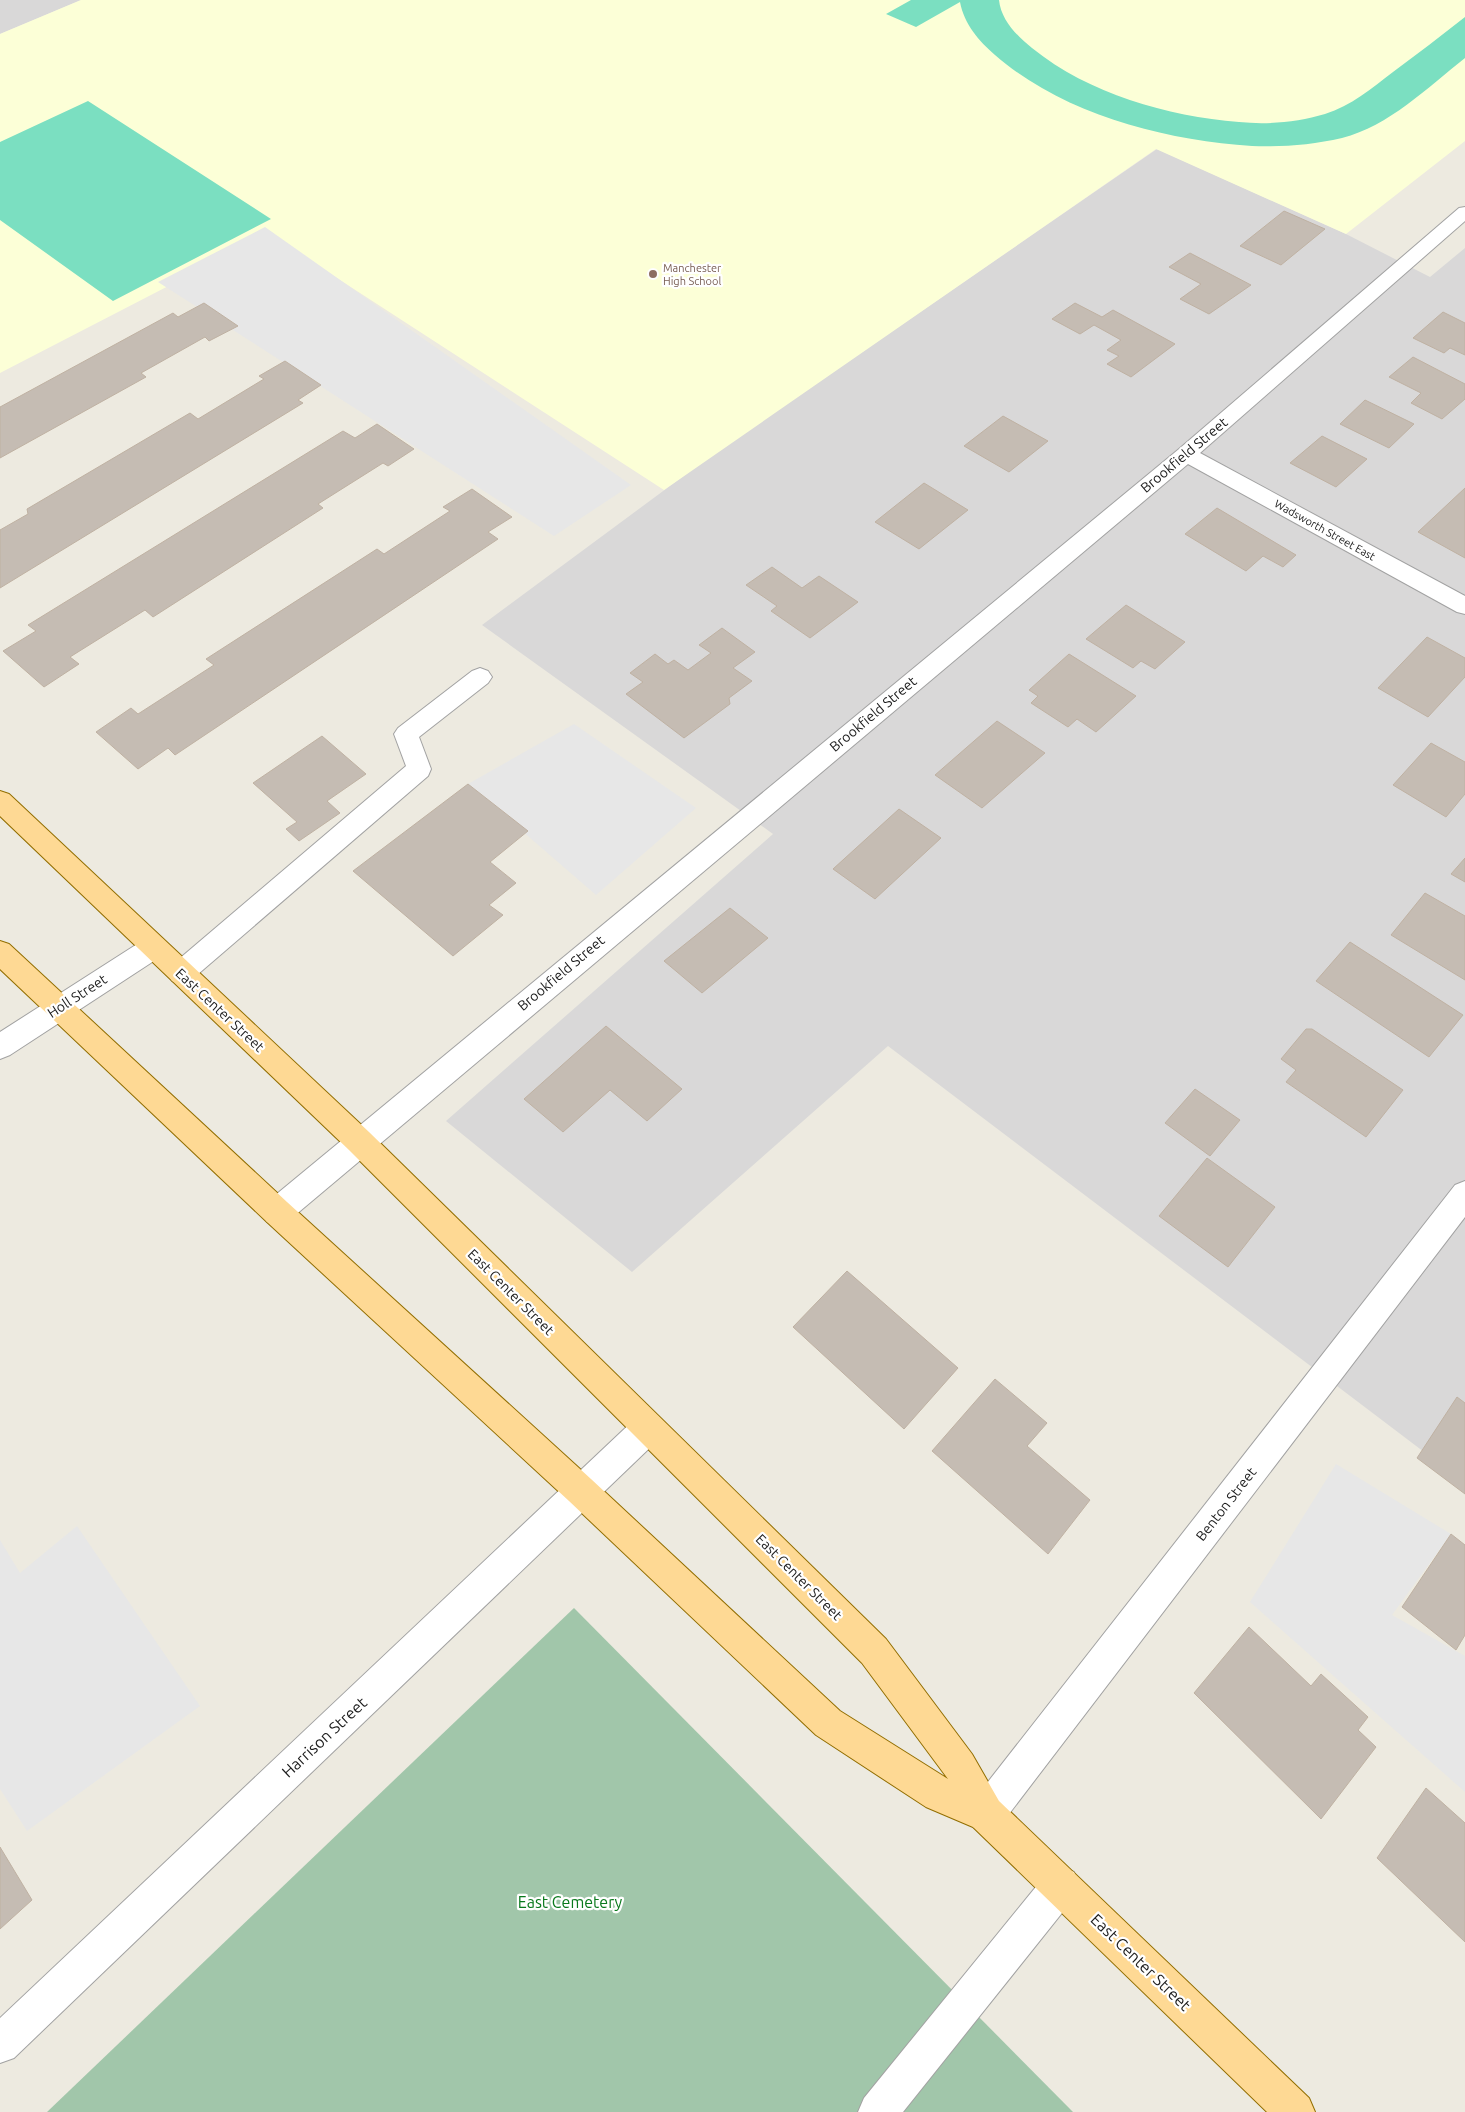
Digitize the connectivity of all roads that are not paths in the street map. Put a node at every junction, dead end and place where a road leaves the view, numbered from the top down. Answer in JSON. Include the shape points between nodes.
{"nodes":[{"id":1,"x":1465,"y":212,"type":"edge"},
{"id":2,"x":1186,"y":454,"type":"junction"},
{"id":3,"x":1465,"y":606,"type":"edge"},
{"id":4,"x":480,"y":677,"type":"dead end"},
{"id":5,"x":0,"y":801,"type":"edge"},
{"id":6,"x":154,"y":947,"type":"junction"},
{"id":7,"x":0,"y":952,"type":"edge"},
{"id":8,"x":181,"y":973,"type":"junction"},
{"id":9,"x":59,"y":1007,"type":"junction"},
{"id":10,"x":0,"y":1046,"type":"edge"},
{"id":11,"x":359,"y":1141,"type":"junction"},
{"id":12,"x":1465,"y":1194,"type":"edge"},
{"id":13,"x":277,"y":1212,"type":"junction"},
{"id":14,"x":648,"y":1428,"type":"junction"},
{"id":15,"x":580,"y":1490,"type":"junction"},
{"id":16,"x":986,"y":1814,"type":"junction"},
{"id":17,"x":1060,"y":1885,"type":"junction"},
{"id":18,"x":0,"y":2044,"type":"edge"},
{"id":19,"x":878,"y":2112,"type":"edge"},
{"id":20,"x":1295,"y":2112,"type":"edge"}],
"edges":[{"from":1,"to":2,"type":"street","name":"Brookfield Street"},
{"from":2,"to":3,"type":"street","name":"Wadsworth Street East"},
{"from":2,"to":11,"type":"street","name":"Brookfield Street"},
{"from":4,"to":8,"type":"street","via":[[406,734],[419,769]]},
{"from":5,"to":6,"type":"main road","name":"East Center Street"},
{"from":6,"to":8,"type":"main road","name":"East Center Street"},
{"from":6,"to":9,"type":"street","name":"Holl Street"},
{"from":7,"to":9,"type":"main road","name":"East Center Street"},
{"from":8,"to":11,"type":"main road","name":"East Center Street"},
{"from":9,"to":10,"type":"street","name":"Holl Street"},
{"from":9,"to":13,"type":"main road","name":"East Center Street"},
{"from":11,"to":13,"type":"street","name":"Brookfield Street"},
{"from":11,"to":14,"type":"main road","name":"East Center Street"},
{"from":12,"to":16,"type":"street","name":"Benton Street"},
{"from":13,"to":15,"type":"main road","name":"East Center Street"},
{"from":14,"to":15,"type":"street","name":"Harrison Street"},
{"from":14,"to":16,"type":"main road","name":"East Center Street","via":[[874,1651],[960,1766]]},
{"from":15,"to":16,"type":"main road","name":"East Center Street","via":[[828,1723],[939,1794]]},
{"from":15,"to":18,"type":"street","name":"Harrison Street"},
{"from":16,"to":17,"type":"main road","name":"East Center Street"},
{"from":17,"to":19,"type":"street"},
{"from":17,"to":20,"type":"main road","name":"East Center Street"}]}
